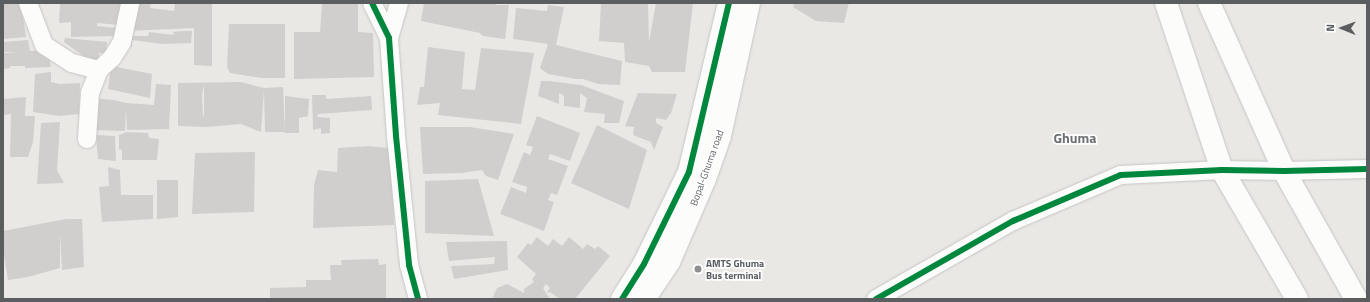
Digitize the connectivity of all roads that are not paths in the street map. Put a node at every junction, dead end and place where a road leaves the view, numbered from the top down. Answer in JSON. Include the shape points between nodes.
{"nodes":[{"id":1,"x":28,"y":3,"type":"edge"},
{"id":2,"x":130,"y":3,"type":"edge"},
{"id":3,"x":372,"y":3,"type":"edge"},
{"id":4,"x":399,"y":3,"type":"edge"},
{"id":5,"x":729,"y":3,"type":"edge"},
{"id":6,"x":749,"y":3,"type":"edge"},
{"id":7,"x":1166,"y":3,"type":"edge"},
{"id":8,"x":1209,"y":3,"type":"edge"},
{"id":9,"x":389,"y":38,"type":"junction"},
{"id":10,"x":99,"y":70,"type":"junction"},
{"id":11,"x":87,"y":139,"type":"dead end"},
{"id":12,"x":1367,"y":169,"type":"edge"},
{"id":13,"x":1222,"y":170,"type":"junction"},
{"id":14,"x":1284,"y":171,"type":"junction"},
{"id":15,"x":697,"y":176,"type":"junction"},
{"id":16,"x":418,"y":299,"type":"edge"},
{"id":17,"x":622,"y":299,"type":"edge"},
{"id":18,"x":644,"y":299,"type":"edge"},
{"id":19,"x":876,"y":299,"type":"edge"},
{"id":20,"x":1297,"y":299,"type":"edge"},
{"id":21,"x":1356,"y":299,"type":"edge"}],
"edges":[{"from":1,"to":10,"type":"street","via":[[44,45],[72,63]]},
{"from":2,"to":10,"type":"street","via":[[122,42],[112,58]]},
{"from":3,"to":9,"type":"street"},
{"from":4,"to":9,"type":"street"},
{"from":5,"to":15,"type":"street"},
{"from":6,"to":15,"type":"street","name":"Bopal-Ghuma road","via":[[720,136]]},
{"from":7,"to":13,"type":"street"},
{"from":8,"to":14,"type":"street"},
{"from":9,"to":16,"type":"street","via":[[409,265]]},
{"from":10,"to":11,"type":"street","via":[[90,93]]},
{"from":12,"to":14,"type":"street"},
{"from":13,"to":14,"type":"street"},
{"from":13,"to":19,"type":"street","via":[[1121,175],[1013,221]]},
{"from":13,"to":20,"type":"street"},
{"from":14,"to":21,"type":"street"},
{"from":15,"to":17,"type":"street"},
{"from":15,"to":18,"type":"street","name":"Bopal-Ghuma road","via":[[669,262]]}]}
